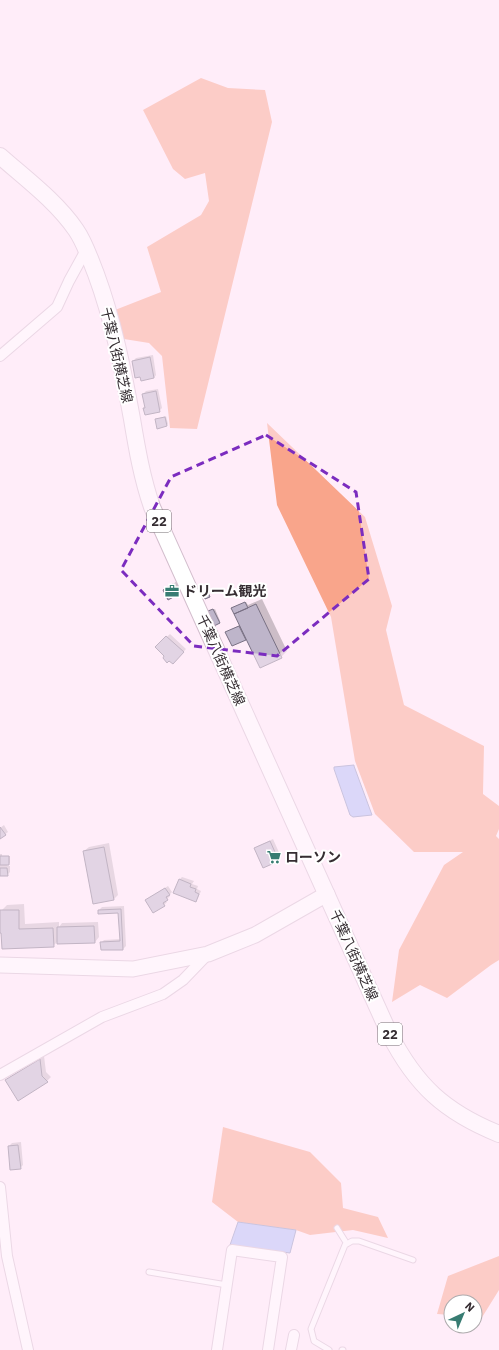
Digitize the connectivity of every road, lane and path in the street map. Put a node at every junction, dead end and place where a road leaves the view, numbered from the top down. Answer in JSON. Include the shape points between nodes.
{"nodes":[{"id":1,"x":0,"y":156,"type":"edge"},
{"id":2,"x":86,"y":250,"type":"junction"},
{"id":3,"x":0,"y":356,"type":"edge"},
{"id":4,"x":327,"y":894,"type":"junction"},
{"id":5,"x":208,"y":954,"type":"junction"},
{"id":6,"x":0,"y":965,"type":"edge"},
{"id":7,"x":0,"y":1075,"type":"edge"},
{"id":8,"x":499,"y":1134,"type":"edge"},
{"id":9,"x":0,"y":1187,"type":"edge"},
{"id":10,"x":337,"y":1228,"type":"dead end"},
{"id":11,"x":347,"y":1244,"type":"junction"},
{"id":12,"x":413,"y":1260,"type":"dead end"},
{"id":13,"x":148,"y":1272,"type":"dead end"},
{"id":14,"x":227,"y":1285,"type":"junction"},
{"id":15,"x":294,"y":1335,"type":"dead end"},
{"id":16,"x":28,"y":1350,"type":"edge"},
{"id":17,"x":217,"y":1350,"type":"edge"},
{"id":18,"x":268,"y":1350,"type":"edge"},
{"id":19,"x":291,"y":1350,"type":"edge"},
{"id":20,"x":329,"y":1350,"type":"edge"}],
"edges":[{"from":1,"to":2,"type":"main road","name":"千葉八街横芝線","number":"22","via":[[56,205],[77,232]]},
{"from":2,"to":3,"type":"street","via":[[57,307]]},
{"from":2,"to":4,"type":"main road","name":"千葉八街横芝線","number":"22","via":[[110,318],[145,487],[152,507]]},
{"from":4,"to":5,"type":"street","via":[[255,935]]},
{"from":4,"to":8,"type":"main road","name":"千葉八街横芝線","number":"22","via":[[389,1033],[408,1068],[443,1104]]},
{"from":5,"to":6,"type":"street","via":[[133,969]]},
{"from":5,"to":7,"type":"street","via":[[182,980],[163,994],[102,1017]]},
{"from":9,"to":16,"type":"street","via":[[7,1256]]},
{"from":10,"to":11,"type":"lane"},
{"from":11,"to":12,"type":"lane","via":[[359,1241]]},
{"from":11,"to":20,"type":"lane","via":[[311,1329],[314,1341]]},
{"from":13,"to":14,"type":"lane"},
{"from":14,"to":17,"type":"street"},
{"from":14,"to":18,"type":"street","via":[[232,1250],[282,1257]]},
{"from":15,"to":19,"type":"street"}]}
